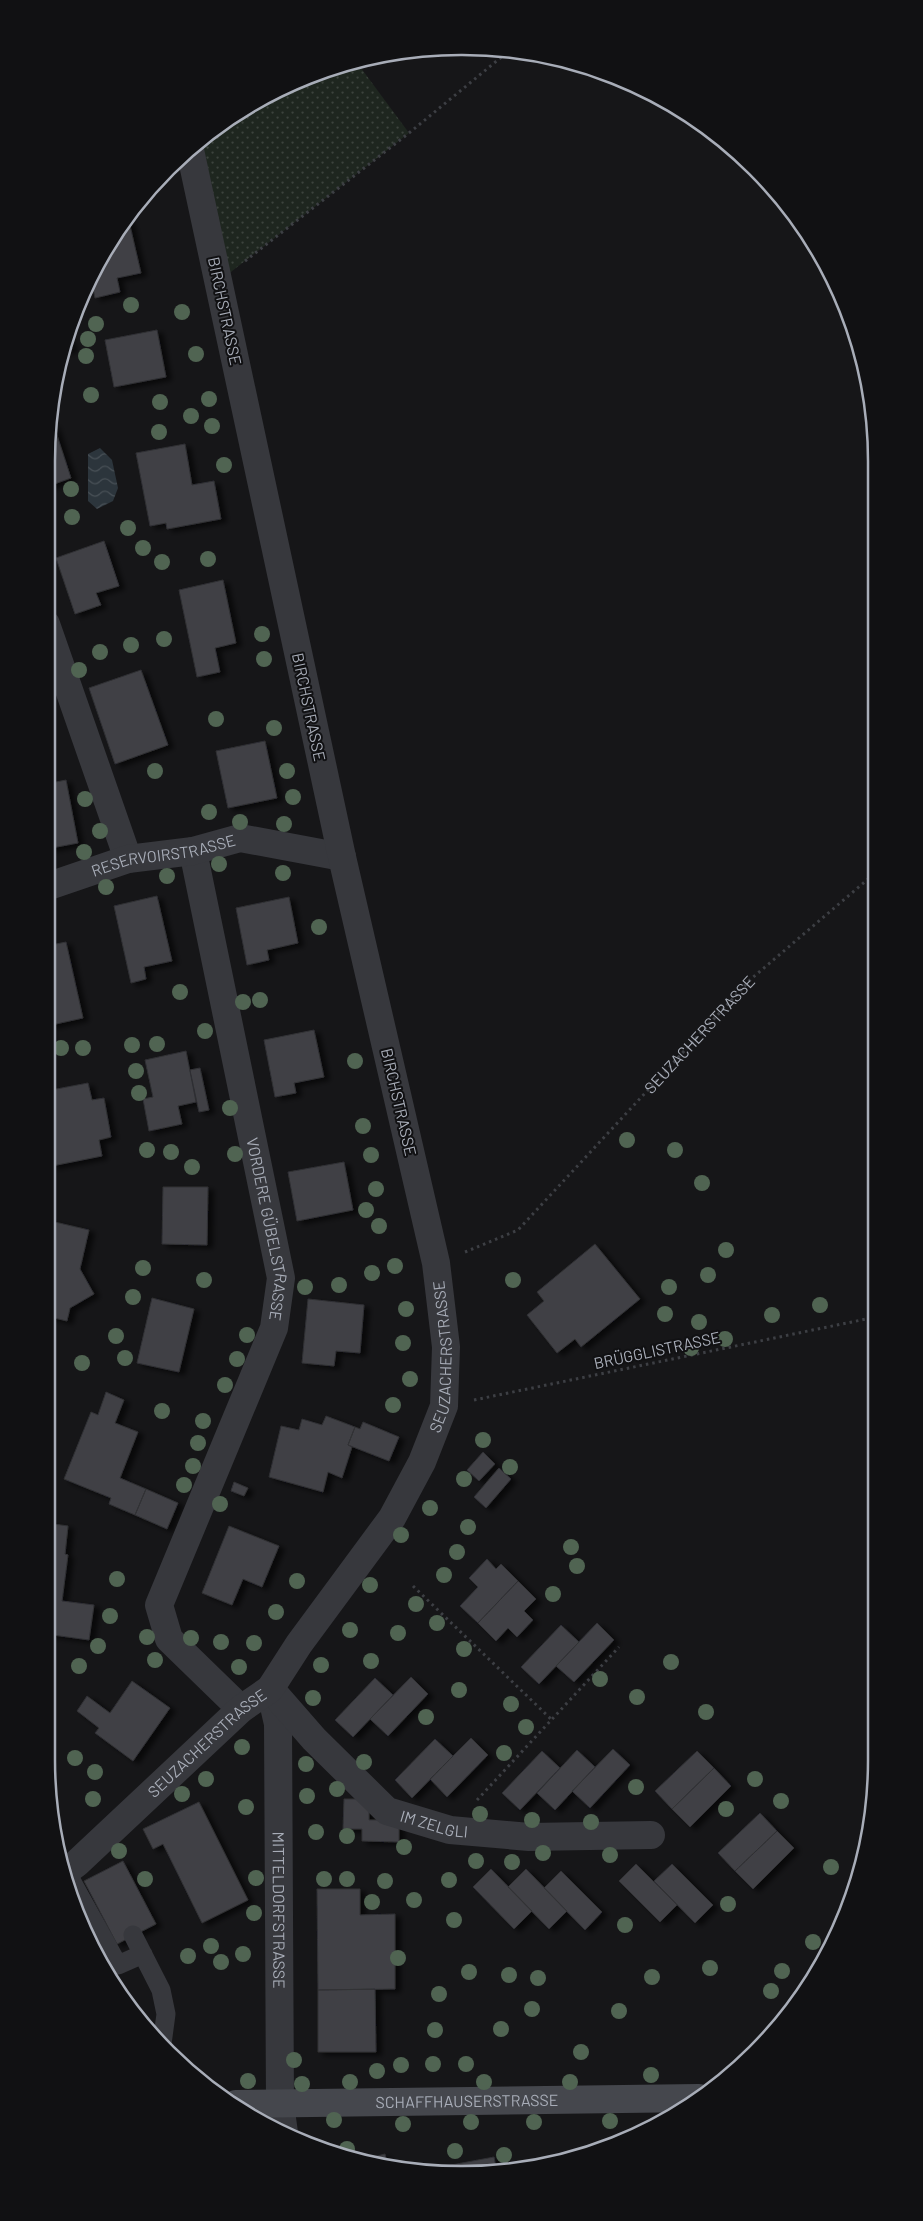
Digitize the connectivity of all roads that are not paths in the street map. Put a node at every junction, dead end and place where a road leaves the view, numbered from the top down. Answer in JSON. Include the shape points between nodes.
{"nodes":[{"id":1,"x":192,"y":157,"type":"edge"},
{"id":2,"x":55,"y":650,"type":"edge"},
{"id":3,"x":193,"y":851,"type":"junction"},
{"id":4,"x":342,"y":858,"type":"junction"},
{"id":5,"x":128,"y":859,"type":"junction"},
{"id":6,"x":55,"y":884,"type":"edge"},
{"id":7,"x":436,"y":1263,"type":"joint"},
{"id":8,"x":270,"y":1689,"type":"junction"},
{"id":9,"x":241,"y":1709,"type":"junction"},
{"id":10,"x":651,"y":1835,"type":"dead end"},
{"id":11,"x":70,"y":1868,"type":"edge"},
{"id":12,"x":79,"y":1896,"type":"edge"},
{"id":13,"x":133,"y":1935,"type":"dead end"},
{"id":14,"x":143,"y":1954,"type":"junction"},
{"id":15,"x":163,"y":2036,"type":"edge"},
{"id":16,"x":685,"y":2098,"type":"edge"},
{"id":17,"x":246,"y":2104,"type":"edge"},
{"id":18,"x":280,"y":2104,"type":"junction"},
{"id":19,"x":283,"y":2124,"type":"edge"}],
"edges":[{"from":1,"to":4,"type":"street","name":"BIRCHSTRASSE"},
{"from":2,"to":5,"type":"street"},
{"from":3,"to":4,"type":"street","name":"RESERVOIRSTRASSE","via":[[240,838]]},
{"from":3,"to":5,"type":"street","name":"RESERVOIRSTRASSE"},
{"from":3,"to":9,"type":"street","name":"VORDERE GÜBELSTRASSE","via":[[281,1278],[274,1328],[159,1605],[169,1640]]},
{"from":4,"to":7,"type":"street","name":"BIRCHSTRASSE"},
{"from":5,"to":6,"type":"street","name":"RESERVOIRSTRASSE"},
{"from":7,"to":8,"type":"street","name":"SEUZACHERSTRASSE","via":[[446,1346],[444,1406],[422,1462],[392,1518],[299,1644]]},
{"from":8,"to":9,"type":"street","name":"SEUZACHERSTRASSE"},
{"from":8,"to":10,"type":"street","name":"IM ZELGLI","via":[[314,1739],[387,1811],[450,1830],[529,1837]]},
{"from":8,"to":18,"type":"street","name":"MITTELDORFSTRASSE","via":[[278,1724]]},
{"from":9,"to":11,"type":"street","name":"SEUZACHERSTRASSE"},
{"from":12,"to":14,"type":"lane","via":[[118,1965]]},
{"from":13,"to":14,"type":"lane"},
{"from":14,"to":15,"type":"lane","via":[[161,1990],[166,2014]]},
{"from":16,"to":18,"type":"street","name":"SCHAFFHAUSERSTRASSE"},
{"from":17,"to":18,"type":"street","name":"SCHAFFHAUSERSTRASSE"},
{"from":18,"to":19,"type":"street","name":"MITTELDORFSTRASSE"}]}
